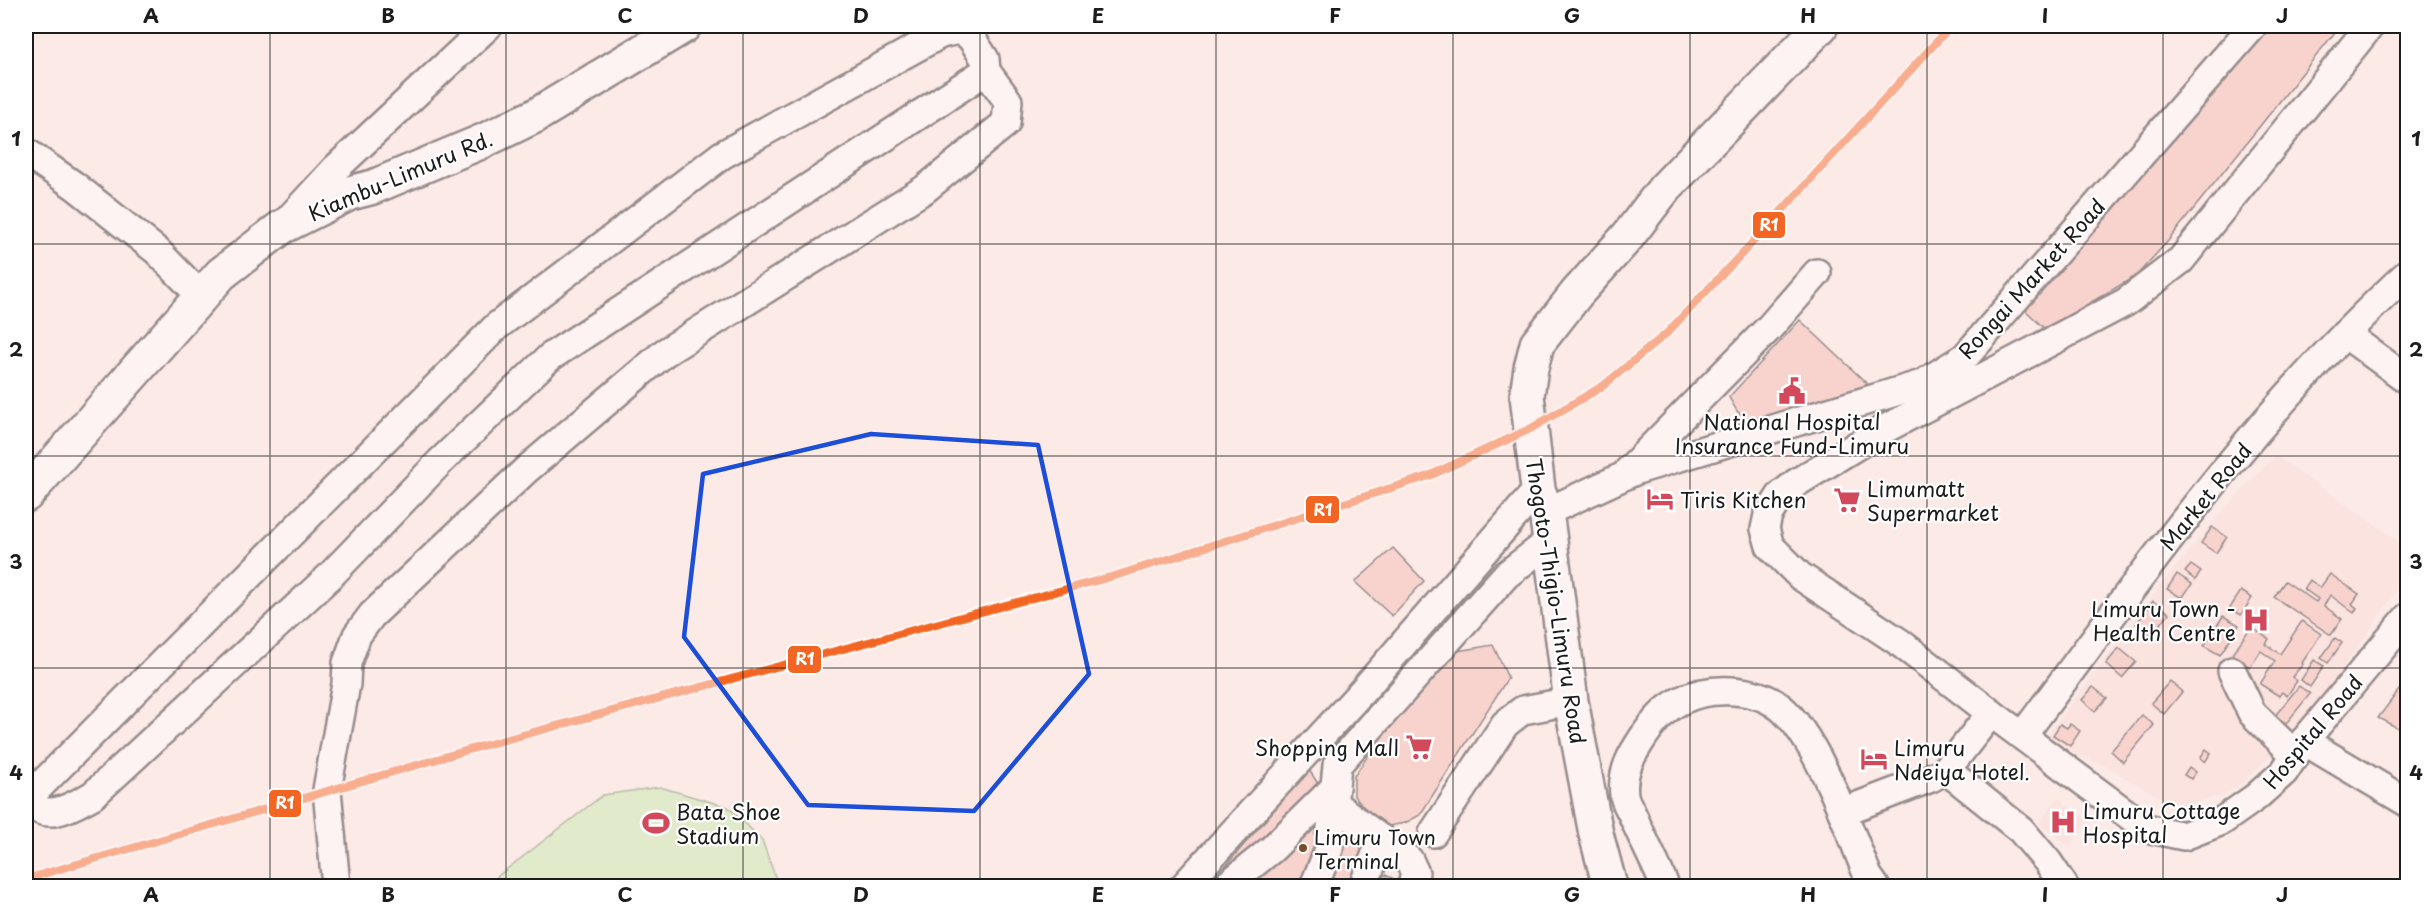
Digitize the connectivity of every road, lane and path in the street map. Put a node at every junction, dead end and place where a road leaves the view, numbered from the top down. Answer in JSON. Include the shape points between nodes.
{"nodes":[{"id":1,"x":488,"y":26,"type":"edge"},
{"id":2,"x":684,"y":26,"type":"edge"},
{"id":3,"x":1821,"y":26,"type":"edge"},
{"id":4,"x":2253,"y":26,"type":"edge"},
{"id":5,"x":2370,"y":26,"type":"edge"},
{"id":6,"x":986,"y":70,"type":"junction"},
{"id":7,"x":26,"y":152,"type":"edge"},
{"id":8,"x":282,"y":227,"type":"junction"},
{"id":9,"x":1818,"y":273,"type":"dead end"},
{"id":10,"x":2408,"y":273,"type":"edge"},
{"id":11,"x":201,"y":296,"type":"junction"},
{"id":12,"x":2345,"y":334,"type":"junction"},
{"id":13,"x":1954,"y":379,"type":"junction"},
{"id":14,"x":2408,"y":380,"type":"edge"},
{"id":15,"x":1624,"y":475,"type":"junction"},
{"id":16,"x":26,"y":495,"type":"edge"},
{"id":17,"x":1545,"y":514,"type":"junction"},
{"id":18,"x":1770,"y":546,"type":"joint"},
{"id":19,"x":2408,"y":617,"type":"edge"},
{"id":20,"x":2232,"y":671,"type":"dead end"},
{"id":21,"x":1571,"y":701,"type":"junction"},
{"id":22,"x":1991,"y":713,"type":"junction"},
{"id":23,"x":2023,"y":735,"type":"junction"},
{"id":24,"x":2300,"y":748,"type":"junction"},
{"id":25,"x":1946,"y":770,"type":"junction"},
{"id":26,"x":1334,"y":795,"type":"junction"},
{"id":27,"x":2408,"y":803,"type":"edge"},
{"id":28,"x":1842,"y":812,"type":"junction"},
{"id":29,"x":1433,"y":833,"type":"dead end"},
{"id":30,"x":1382,"y":839,"type":"junction"},
{"id":31,"x":1272,"y":849,"type":"junction"},
{"id":32,"x":336,"y":886,"type":"edge"},
{"id":33,"x":1185,"y":886,"type":"edge"},
{"id":34,"x":1226,"y":886,"type":"edge"},
{"id":35,"x":1259,"y":886,"type":"edge"},
{"id":36,"x":1314,"y":886,"type":"edge"},
{"id":37,"x":1363,"y":886,"type":"edge"},
{"id":38,"x":1412,"y":886,"type":"edge"},
{"id":39,"x":1610,"y":886,"type":"edge"},
{"id":40,"x":1665,"y":886,"type":"edge"},
{"id":41,"x":1875,"y":886,"type":"edge"},
{"id":42,"x":2064,"y":886,"type":"edge"}],
"edges":[{"from":1,"to":8,"type":"street","via":[[336,168]]},
{"from":2,"to":8,"type":"highway","name":"Kiambu-Limuru Rd.","via":[[535,116],[373,187],[350,192]]},
{"from":3,"to":17,"type":"highway","name":"Thogoto-Thigio-Limuru Road","via":[[1664,189],[1537,344],[1527,395]]},
{"from":4,"to":13,"type":"street","name":"Rongai Market Road","via":[[1965,357]]},
{"from":5,"to":13,"type":"street","name":"Rongai Market Road","via":[[2181,260],[2126,302]]},
{"from":6,"to":6,"type":"street","via":[[550,357],[441,461],[328,579],[93,795],[51,813],[34,807],[29,800],[34,792],[497,326],[722,155],[906,52],[958,30],[978,46]]},
{"from":6,"to":32,"type":"street","via":[[1008,100],[1006,123],[925,189],[664,353],[526,470],[372,615],[357,635],[347,663],[327,790]]},
{"from":7,"to":11,"type":"street","via":[[157,251]]},
{"from":8,"to":11,"type":"highway","name":"Kiambu-Limuru Rd.","via":[[242,256]]},
{"from":9,"to":15,"type":"street"},
{"from":10,"to":12,"type":"street","name":"Market Road"},
{"from":11,"to":16,"type":"highway","name":"Kiambu-Limuru Rd."},
{"from":12,"to":14,"type":"street"},
{"from":12,"to":23,"type":"street","name":"Market Road","via":[[2199,500]]},
{"from":13,"to":15,"type":"street","name":"Rongai Market Road","via":[[1922,384]]},
{"from":13,"to":18,"type":"street","name":"Rongai Market Road","via":[[1781,495],[1765,529]]},
{"from":15,"to":17,"type":"street","name":"Rongai Market Road"},
{"from":17,"to":21,"type":"highway","name":"Thogoto-Thigio-Limuru Road"},
{"from":17,"to":26,"type":"street","via":[[1506,575],[1337,765]]},
{"from":17,"to":33,"type":"street","via":[[1366,687]]},
{"from":18,"to":22,"type":"street","name":"Hospital Road","via":[[1800,576],[1899,642]]},
{"from":19,"to":24,"type":"street","name":"Hospital Road"},
{"from":20,"to":24,"type":"street","via":[[2252,713]]},
{"from":21,"to":29,"type":"street","via":[[1523,710],[1505,724]]},
{"from":21,"to":39,"type":"highway","name":"Thogoto-Thigio-Limuru Road"},
{"from":22,"to":23,"type":"street","name":"Hospital Road"},
{"from":22,"to":25,"type":"street"},
{"from":23,"to":24,"type":"street","name":"Hospital Road","via":[[2146,828],[2184,836],[2222,821],[2239,809],[2284,772]]},
{"from":24,"to":27,"type":"street"},
{"from":25,"to":28,"type":"street"},
{"from":25,"to":42,"type":"street","via":[[2021,830]]},
{"from":26,"to":30,"type":"street"},
{"from":26,"to":31,"type":"street"},
{"from":26,"to":36,"type":"street","via":[[1329,849]]},
{"from":28,"to":40,"type":"street","via":[[1801,730],[1779,707],[1758,696],[1738,692],[1708,691],[1680,701],[1656,718],[1632,753],[1625,774],[1624,796]]},
{"from":28,"to":41,"type":"street"},
{"from":30,"to":37,"type":"street"},
{"from":30,"to":38,"type":"street","via":[[1408,860],[1415,873]]},
{"from":31,"to":34,"type":"street"},
{"from":31,"to":35,"type":"street"}]}
